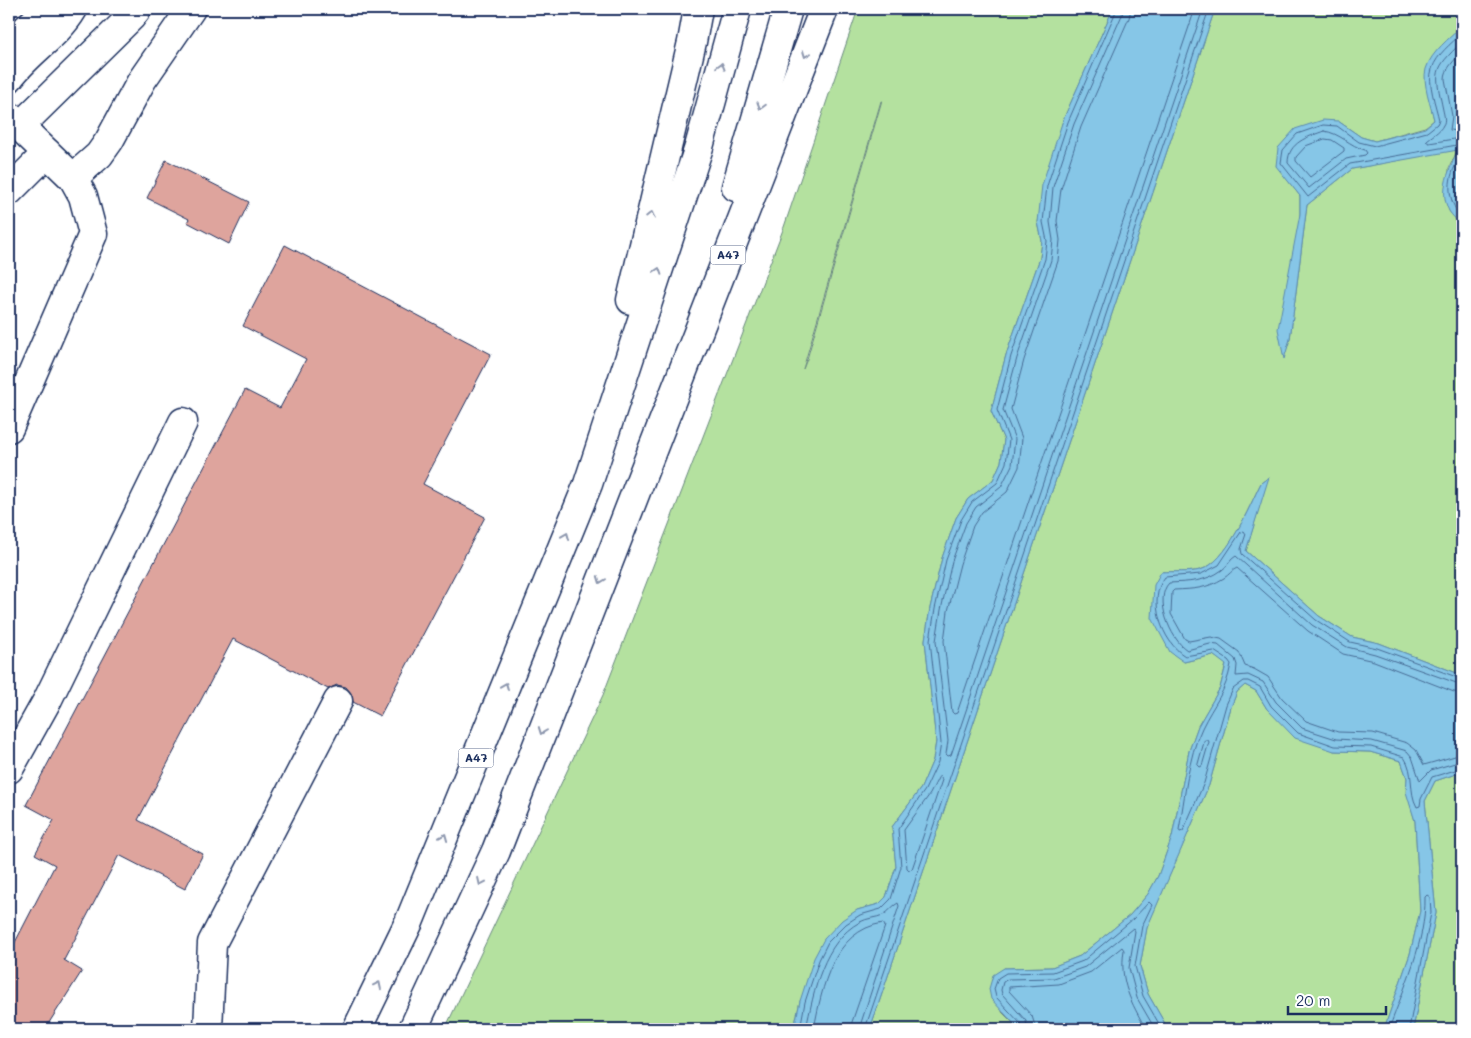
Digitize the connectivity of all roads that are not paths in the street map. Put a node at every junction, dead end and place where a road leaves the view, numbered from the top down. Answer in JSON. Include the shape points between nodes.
{"nodes":[{"id":1,"x":48,"y":9,"type":"edge"},
{"id":2,"x":73,"y":9,"type":"edge"},
{"id":3,"x":137,"y":9,"type":"edge"},
{"id":4,"x":191,"y":9,"type":"edge"},
{"id":5,"x":698,"y":9,"type":"edge"},
{"id":6,"x":737,"y":9,"type":"edge"},
{"id":7,"x":788,"y":9,"type":"edge"},
{"id":8,"x":824,"y":9,"type":"edge"},
{"id":9,"x":9,"y":46,"type":"edge"},
{"id":10,"x":9,"y":78,"type":"edge"},
{"id":11,"x":14,"y":122,"type":"edge"},
{"id":12,"x":47,"y":153,"type":"junction"},
{"id":13,"x":73,"y":178,"type":"junction"},
{"id":14,"x":9,"y":191,"type":"edge"},
{"id":15,"x":183,"y":422,"type":"dead end"},
{"id":16,"x":9,"y":428,"type":"edge"},
{"id":17,"x":588,"y":484,"type":"junction"},
{"id":18,"x":632,"y":502,"type":"junction"},
{"id":19,"x":338,"y":701,"type":"dead end"},
{"id":20,"x":9,"y":769,"type":"edge"},
{"id":21,"x":208,"y":1029,"type":"edge"},
{"id":22,"x":357,"y":1029,"type":"edge"},
{"id":23,"x":413,"y":1029,"type":"edge"}],
"edges":[{"from":1,"to":9,"type":"main road"},
{"from":2,"to":10,"type":"main road","via":[[66,21]]},
{"from":3,"to":11,"type":"main road"},
{"from":4,"to":13,"type":"main road","via":[[142,80],[109,141]]},
{"from":17,"to":5,"type":"main road","number":"A47","one_way":true},
{"from":17,"to":6,"type":"main road","number":"A47","one_way":true,"via":[[698,146]]},
{"from":7,"to":18,"type":"main road","number":"A47","one_way":true,"via":[[746,158]]},
{"from":8,"to":18,"type":"main road","number":"A47","one_way":true},
{"from":11,"to":12,"type":"main road"},
{"from":12,"to":13,"type":"main road"},
{"from":12,"to":14,"type":"main road"},
{"from":13,"to":16,"type":"main road","via":[[83,196],[93,234]]},
{"from":15,"to":20,"type":"main road","via":[[48,698]]},
{"from":22,"to":17,"type":"main road","number":"A47","one_way":true,"via":[[409,922]]},
{"from":18,"to":23,"type":"main road","number":"A47","one_way":true,"via":[[496,851]]},
{"from":19,"to":21,"type":"main road","via":[[212,943]]}]}
